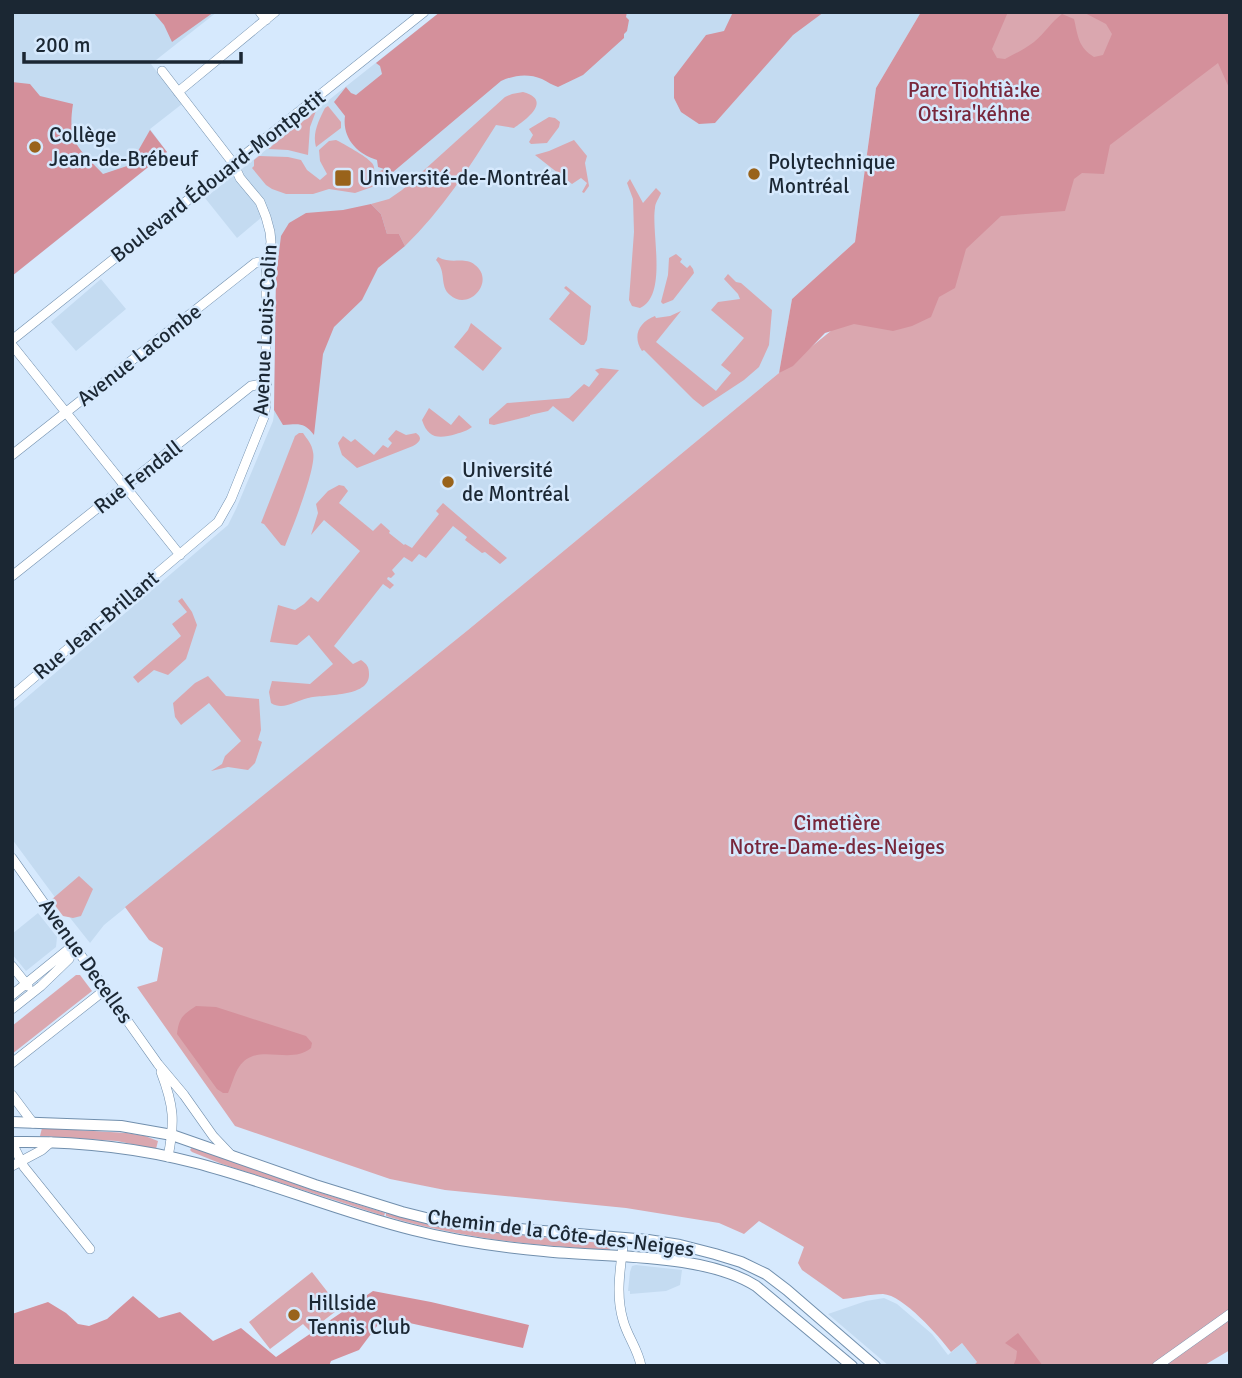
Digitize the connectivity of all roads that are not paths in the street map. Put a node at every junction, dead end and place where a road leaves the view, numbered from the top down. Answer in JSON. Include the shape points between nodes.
{"nodes":[{"id":1,"x":260,"y":12,"type":"edge"},
{"id":2,"x":275,"y":12,"type":"edge"},
{"id":3,"x":424,"y":12,"type":"edge"},
{"id":4,"x":267,"y":20,"type":"junction"},
{"id":5,"x":162,"y":71,"type":"dead end"},
{"id":6,"x":178,"y":92,"type":"junction"},
{"id":7,"x":233,"y":163,"type":"junction"},
{"id":8,"x":268,"y":260,"type":"junction"},
{"id":9,"x":12,"y":340,"type":"edge"},
{"id":10,"x":12,"y":345,"type":"edge"},
{"id":11,"x":267,"y":383,"type":"junction"},
{"id":12,"x":66,"y":413,"type":"junction"},
{"id":13,"x":12,"y":455,"type":"edge"},
{"id":14,"x":125,"y":487,"type":"junction"},
{"id":15,"x":180,"y":555,"type":"junction"},
{"id":16,"x":12,"y":576,"type":"edge"},
{"id":17,"x":12,"y":696,"type":"edge"},
{"id":18,"x":12,"y":858,"type":"edge"},
{"id":19,"x":21,"y":870,"type":"junction"},
{"id":20,"x":12,"y":877,"type":"edge"},
{"id":21,"x":75,"y":944,"type":"junction"},
{"id":22,"x":12,"y":966,"type":"edge"},
{"id":23,"x":26,"y":983,"type":"junction"},
{"id":24,"x":106,"y":989,"type":"junction"},
{"id":25,"x":33,"y":993,"type":"junction"},
{"id":26,"x":12,"y":995,"type":"edge"},
{"id":27,"x":12,"y":1009,"type":"edge"},
{"id":28,"x":12,"y":1063,"type":"edge"},
{"id":29,"x":158,"y":1064,"type":"junction"},
{"id":30,"x":12,"y":1095,"type":"edge"},
{"id":31,"x":12,"y":1122,"type":"edge"},
{"id":32,"x":33,"y":1122,"type":"junction"},
{"id":33,"x":172,"y":1135,"type":"junction"},
{"id":34,"x":51,"y":1142,"type":"junction"},
{"id":35,"x":12,"y":1143,"type":"edge"},
{"id":36,"x":231,"y":1154,"type":"junction"},
{"id":37,"x":168,"y":1157,"type":"junction"},
{"id":38,"x":17,"y":1164,"type":"edge"},
{"id":39,"x":624,"y":1238,"type":"junction"},
{"id":40,"x":90,"y":1249,"type":"dead end"},
{"id":41,"x":622,"y":1256,"type":"junction"},
{"id":42,"x":1230,"y":1314,"type":"edge"},
{"id":43,"x":860,"y":1353,"type":"junction"},
{"id":44,"x":850,"y":1365,"type":"edge"},
{"id":45,"x":641,"y":1366,"type":"edge"},
{"id":46,"x":876,"y":1366,"type":"edge"},
{"id":47,"x":1157,"y":1366,"type":"edge"}],
"edges":[{"from":1,"to":4,"type":"street"},
{"from":2,"to":4,"type":"street"},
{"from":3,"to":7,"type":"street","name":"Boulevard Édouard-Montpetit"},
{"from":4,"to":6,"type":"street"},
{"from":5,"to":6,"type":"street","name":"Avenue Louis-Colin"},
{"from":6,"to":7,"type":"street","name":"Avenue Louis-Colin"},
{"from":7,"to":8,"type":"street","name":"Avenue Louis-Colin","via":[[266,217],[271,242]]},
{"from":7,"to":9,"type":"street","name":"Boulevard Édouard-Montpetit"},
{"from":8,"to":11,"type":"street","name":"Avenue Louis-Colin"},
{"from":8,"to":12,"type":"street","name":"Avenue Lacombe","via":[[255,263]]},
{"from":10,"to":12,"type":"street"},
{"from":11,"to":14,"type":"street","name":"Rue Fendall","via":[[251,386]]},
{"from":11,"to":15,"type":"street","name":"Avenue Louis-Colin","via":[[264,417],[225,512]]},
{"from":12,"to":13,"type":"street","name":"Avenue Lacombe"},
{"from":12,"to":14,"type":"street"},
{"from":14,"to":15,"type":"street"},
{"from":14,"to":16,"type":"street","name":"Rue Fendall"},
{"from":15,"to":17,"type":"street","name":"Rue Jean-Brillant"},
{"from":18,"to":19,"type":"street","name":"Avenue Decelles"},
{"from":19,"to":20,"type":"street"},
{"from":19,"to":21,"type":"street","name":"Avenue Decelles"},
{"from":21,"to":23,"type":"street"},
{"from":21,"to":24,"type":"street","name":"Avenue Decelles"},
{"from":21,"to":25,"type":"street","via":[[69,959]]},
{"from":22,"to":23,"type":"street"},
{"from":23,"to":25,"type":"street"},
{"from":23,"to":26,"type":"street"},
{"from":24,"to":28,"type":"street"},
{"from":24,"to":29,"type":"street","name":"Avenue Decelles"},
{"from":25,"to":27,"type":"street"},
{"from":29,"to":33,"type":"street","name":"Avenue Decelles","via":[[171,1102]]},
{"from":29,"to":36,"type":"street","name":"Avenue Decelles"},
{"from":30,"to":32,"type":"street"},
{"from":31,"to":32,"type":"main road","name":"Chemin de la Côte-des-Neiges"},
{"from":32,"to":33,"type":"main road","name":"Chemin de la Côte-des-Neiges","via":[[121,1126]]},
{"from":33,"to":36,"type":"main road","name":"Chemin de la Côte-des-Neiges"},
{"from":33,"to":37,"type":"street","name":"Avenue Decelles"},
{"from":34,"to":35,"type":"main road","name":"Chemin de la Côte-des-Neiges"},
{"from":34,"to":37,"type":"main road","name":"Chemin de la Côte-des-Neiges","via":[[119,1147]]},
{"from":34,"to":38,"type":"street"},
{"from":35,"to":38,"type":"street"},
{"from":36,"to":39,"type":"main road","name":"Chemin de la Côte-des-Neiges","via":[[425,1218]]},
{"from":37,"to":41,"type":"main road","name":"Chemin de la Côte-des-Neiges","via":[[437,1236]]},
{"from":38,"to":40,"type":"street"},
{"from":39,"to":41,"type":"street"},
{"from":39,"to":43,"type":"main road","name":"Chemin de la Côte-des-Neiges","via":[[697,1249],[754,1267]]},
{"from":41,"to":44,"type":"main road","name":"Chemin de la Côte-des-Neiges","via":[[693,1264],[747,1281],[771,1296]]},
{"from":41,"to":45,"type":"street","via":[[621,1310]]},
{"from":42,"to":47,"type":"street"},
{"from":43,"to":44,"type":"street"},
{"from":43,"to":46,"type":"main road","name":"Chemin de la Côte-des-Neiges"}]}
